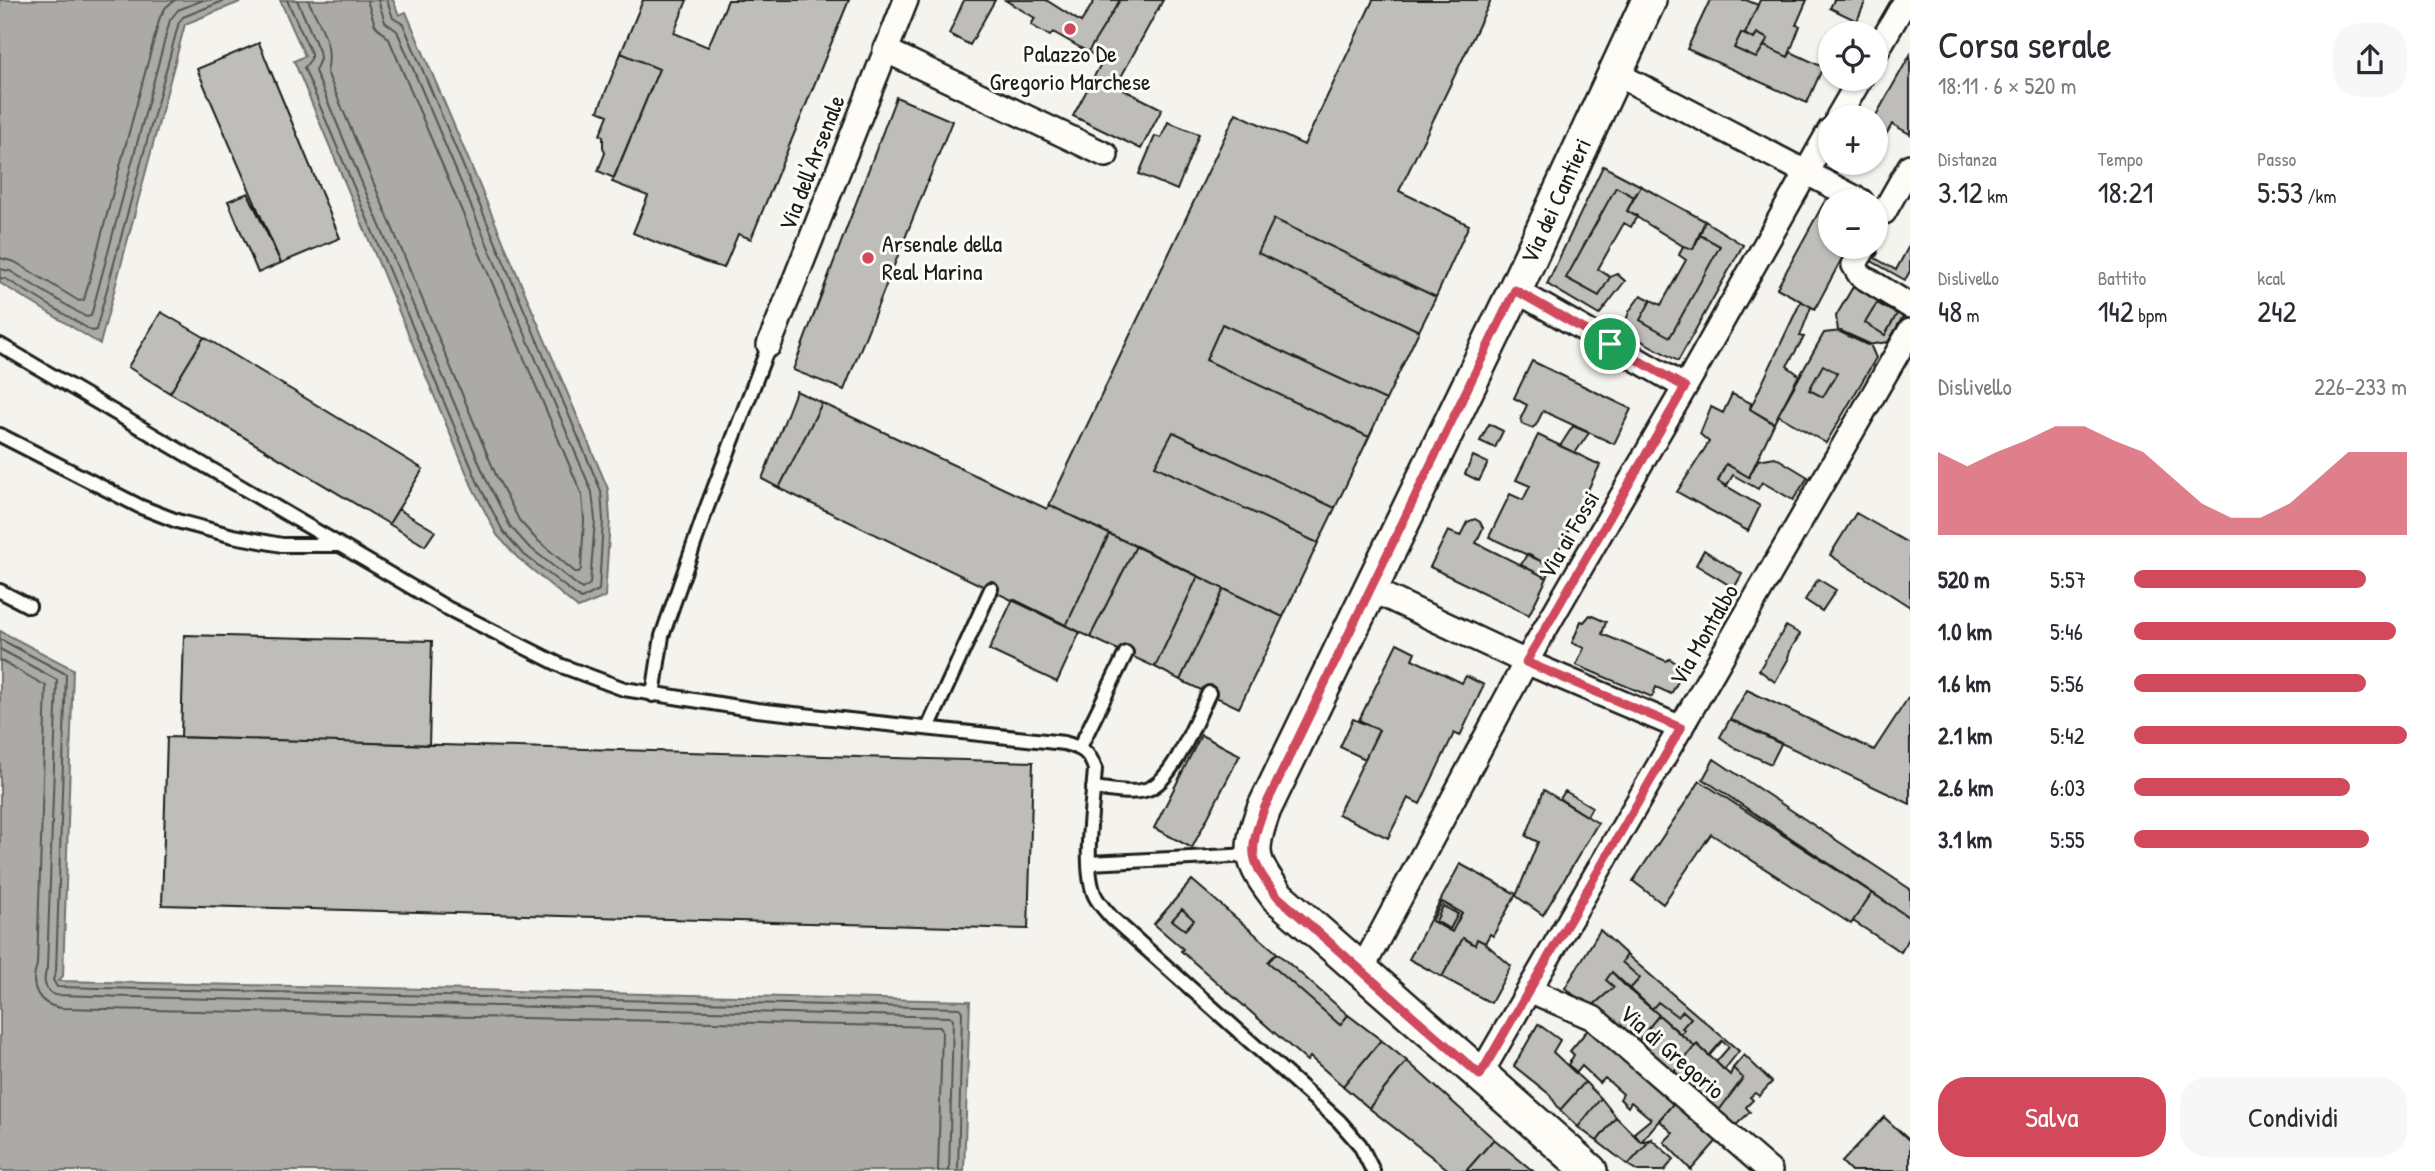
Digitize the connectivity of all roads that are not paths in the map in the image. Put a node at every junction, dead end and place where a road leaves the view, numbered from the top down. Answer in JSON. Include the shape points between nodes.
{"nodes":[{"id":1,"x":906,"y":0,"type":"edge"},
{"id":2,"x":1649,"y":0,"type":"edge"},
{"id":3,"x":1906,"y":0,"type":"edge"},
{"id":4,"x":1888,"y":31,"type":"edge"},
{"id":5,"x":885,"y":50,"type":"junction"},
{"id":6,"x":1615,"y":73,"type":"junction"},
{"id":7,"x":1818,"y":151,"type":"edge"},
{"id":8,"x":1106,"y":155,"type":"dead end"},
{"id":9,"x":1910,"y":166,"type":"edge"},
{"id":10,"x":1807,"y":171,"type":"junction"},
{"id":11,"x":1839,"y":189,"type":"edge"},
{"id":12,"x":1888,"y":201,"type":"edge"},
{"id":13,"x":1859,"y":259,"type":"edge"},
{"id":14,"x":1515,"y":290,"type":"junction"},
{"id":15,"x":1910,"y":306,"type":"edge"},
{"id":16,"x":1910,"y":331,"type":"edge"},
{"id":17,"x":0,"y":345,"type":"edge"},
{"id":18,"x":769,"y":345,"type":"joint"},
{"id":19,"x":1685,"y":387,"type":"junction"},
{"id":20,"x":0,"y":435,"type":"edge"},
{"id":21,"x":337,"y":545,"type":"junction"},
{"id":22,"x":991,"y":589,"type":"dead end"},
{"id":23,"x":1370,"y":589,"type":"junction"},
{"id":24,"x":0,"y":591,"type":"edge"},
{"id":25,"x":29,"y":606,"type":"dead end"},
{"id":26,"x":1126,"y":653,"type":"dead end"},
{"id":27,"x":1526,"y":662,"type":"junction"},
{"id":28,"x":1209,"y":693,"type":"dead end"},
{"id":29,"x":653,"y":695,"type":"junction"},
{"id":30,"x":1681,"y":728,"type":"junction"},
{"id":31,"x":928,"y":729,"type":"junction"},
{"id":32,"x":1080,"y":747,"type":"junction"},
{"id":33,"x":1093,"y":788,"type":"junction"},
{"id":34,"x":1252,"y":855,"type":"junction"},
{"id":35,"x":1089,"y":863,"type":"junction"},
{"id":36,"x":1361,"y":971,"type":"junction"},
{"id":37,"x":1529,"y":990,"type":"junction"},
{"id":38,"x":1480,"y":1075,"type":"junction"},
{"id":39,"x":1373,"y":1171,"type":"edge"},
{"id":40,"x":1590,"y":1171,"type":"edge"},
{"id":41,"x":1770,"y":1171,"type":"edge"}],
"edges":[{"from":1,"to":5,"type":"street","name":"Via dell'Arsenale"},
{"from":2,"to":6,"type":"main road","name":"Via dei Cantieri"},
{"from":3,"to":4,"type":"street"},
{"from":5,"to":8,"type":"street"},
{"from":5,"to":18,"type":"street","name":"Via dell'Arsenale"},
{"from":6,"to":10,"type":"street"},
{"from":6,"to":14,"type":"main road","name":"Via dei Cantieri"},
{"from":7,"to":10,"type":"street","name":"Via ai Fossi"},
{"from":9,"to":12,"type":"street"},
{"from":10,"to":11,"type":"street"},
{"from":10,"to":19,"type":"street","name":"Via ai Fossi"},
{"from":13,"to":15,"type":"street","via":[[1860,275]]},
{"from":14,"to":19,"type":"street"},
{"from":14,"to":23,"type":"main road","name":"Via dei Cantieri"},
{"from":16,"to":30,"type":"street","name":"Via Montalbo"},
{"from":17,"to":21,"type":"lane"},
{"from":18,"to":29,"type":"lane","via":[[662,636]]},
{"from":19,"to":27,"type":"street","name":"Via ai Fossi"},
{"from":20,"to":21,"type":"lane","via":[[177,521],[282,545]]},
{"from":21,"to":29,"type":"lane","via":[[531,652],[598,681]]},
{"from":22,"to":31,"type":"lane"},
{"from":23,"to":27,"type":"street"},
{"from":23,"to":34,"type":"main road","name":"Via dei Cantieri","via":[[1264,809]]},
{"from":24,"to":25,"type":"lane"},
{"from":26,"to":32,"type":"lane"},
{"from":27,"to":30,"type":"street"},
{"from":27,"to":36,"type":"street","name":"Via ai Fossi"},
{"from":28,"to":33,"type":"lane","via":[[1162,781],[1148,790]]},
{"from":29,"to":31,"type":"lane"},
{"from":30,"to":37,"type":"street","name":"Via Montalbo"},
{"from":31,"to":32,"type":"lane"},
{"from":32,"to":33,"type":"lane","via":[[1091,755]]},
{"from":33,"to":35,"type":"lane"},
{"from":34,"to":35,"type":"lane"},
{"from":34,"to":36,"type":"main road","via":[[1278,897]]},
{"from":35,"to":39,"type":"lane","via":[[1094,893],[1112,918],[1339,1121],[1360,1145]]},
{"from":36,"to":38,"type":"main road"},
{"from":37,"to":38,"type":"street","name":"Via Montalbo"},
{"from":37,"to":41,"type":"street","name":"Via di Gregorio","via":[[1593,1018]]},
{"from":38,"to":40,"type":"main road"}]}
